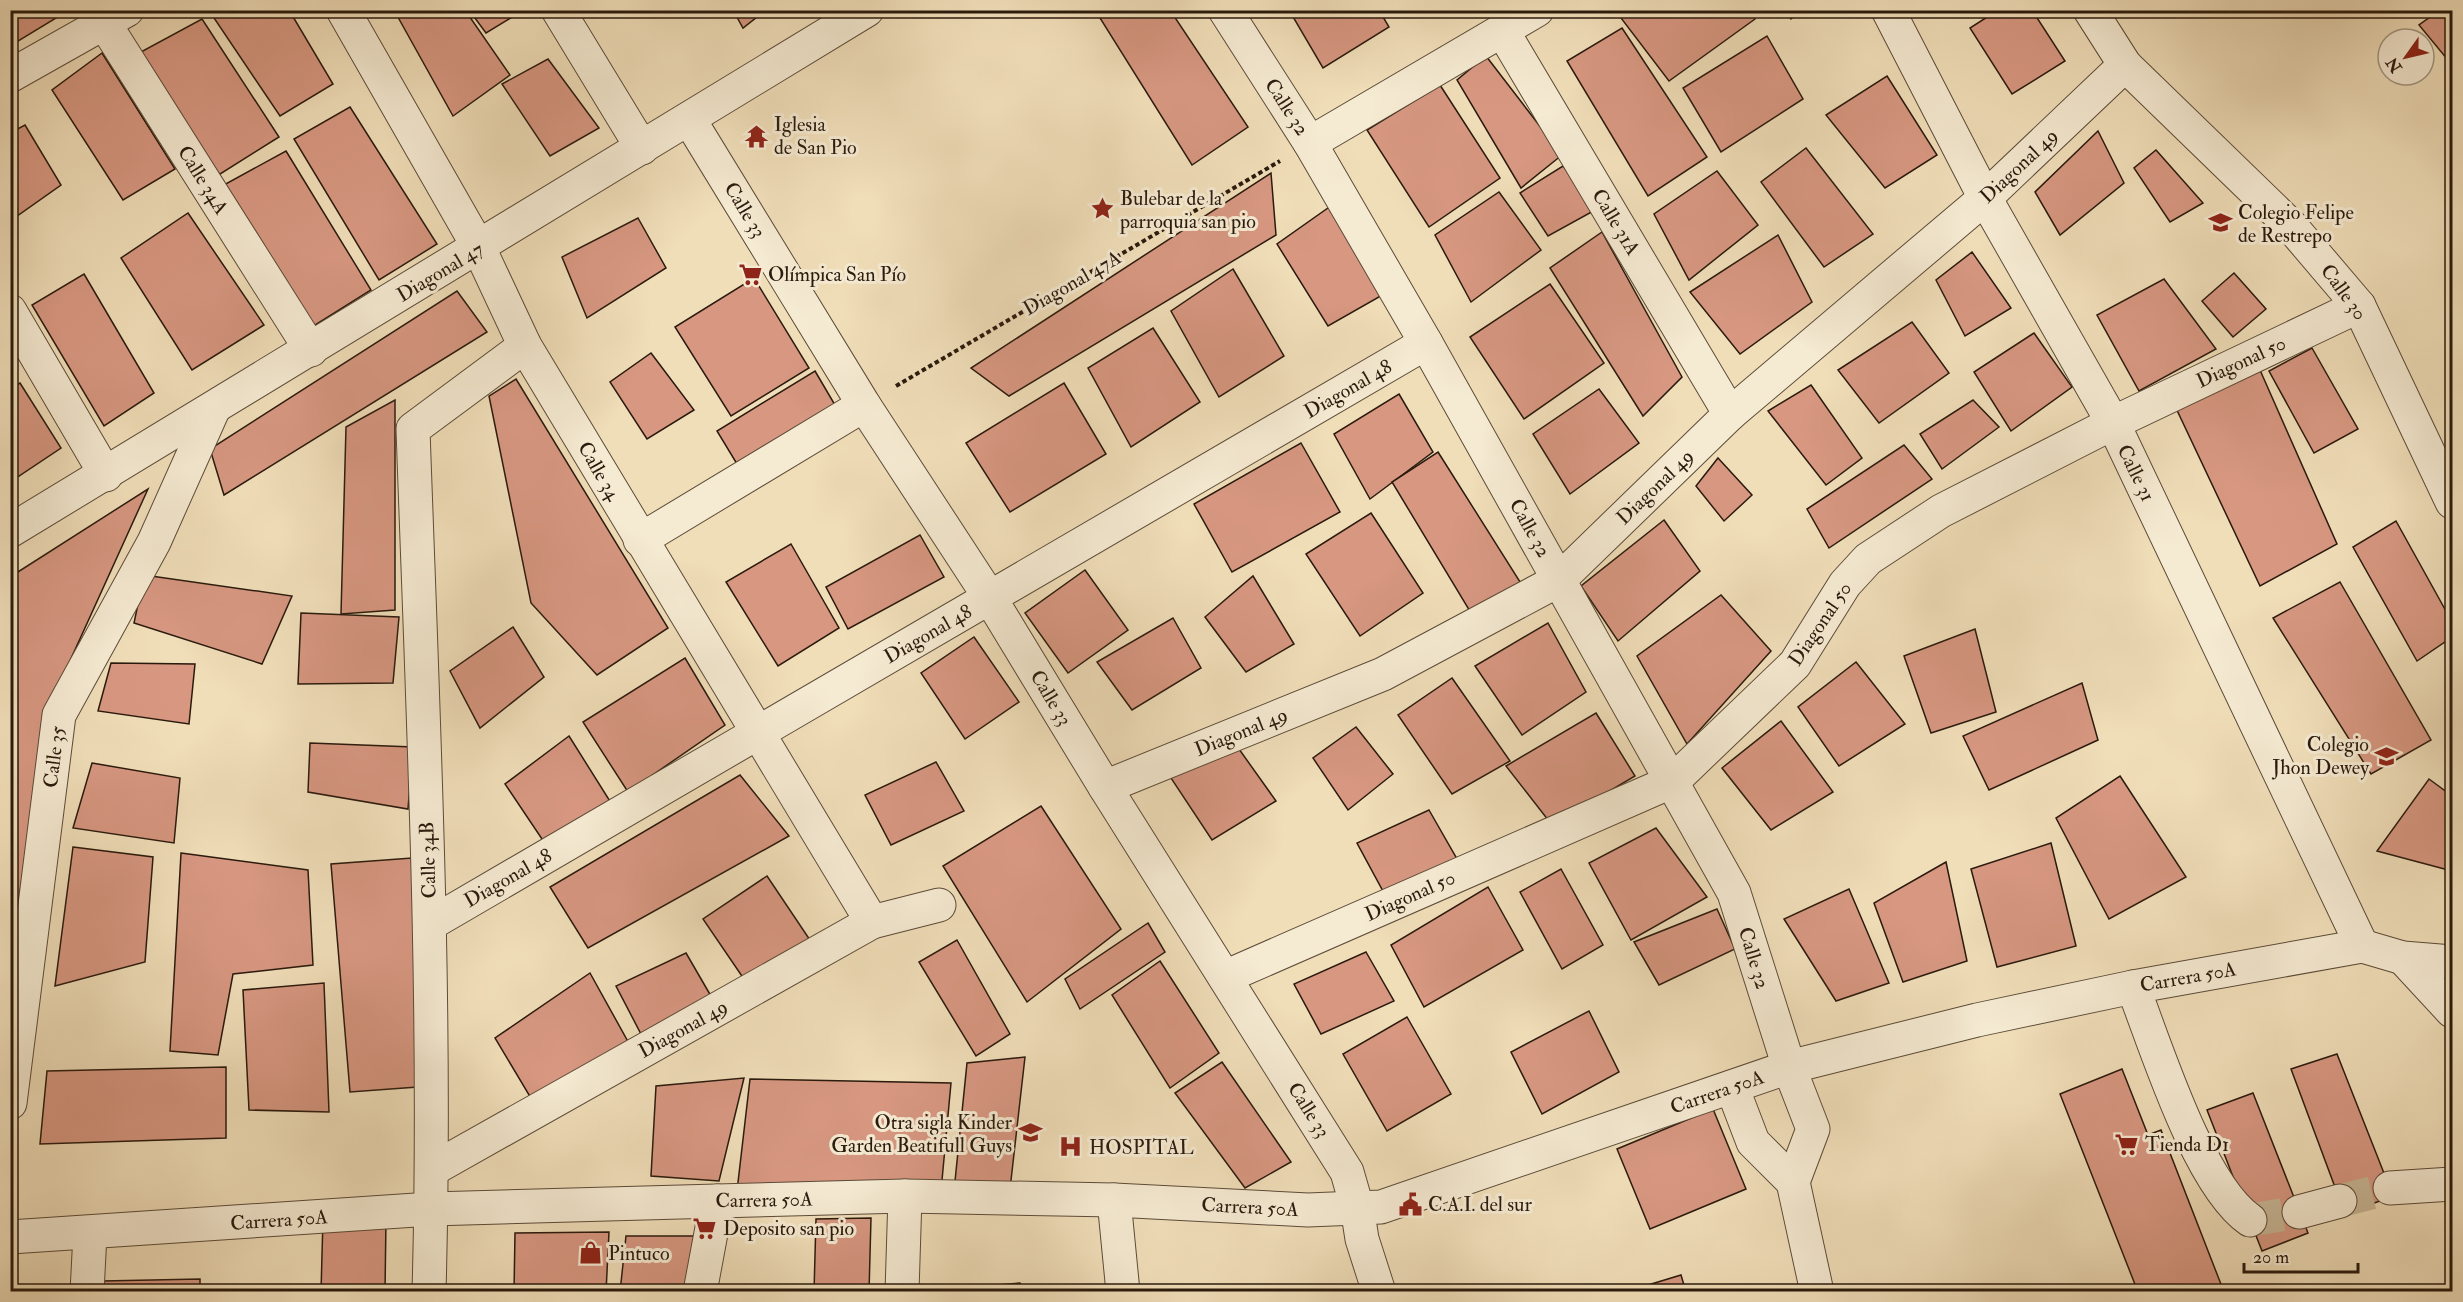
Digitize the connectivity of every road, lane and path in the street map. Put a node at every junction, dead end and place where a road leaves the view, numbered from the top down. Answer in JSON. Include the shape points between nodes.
{"nodes":[{"id":1,"x":344,"y":10,"type":"edge"},
{"id":2,"x":558,"y":10,"type":"edge"},
{"id":3,"x":1225,"y":10,"type":"edge"},
{"id":4,"x":1537,"y":10,"type":"edge"},
{"id":5,"x":1888,"y":10,"type":"edge"},
{"id":6,"x":2090,"y":10,"type":"edge"},
{"id":7,"x":866,"y":11,"type":"edge"},
{"id":8,"x":109,"y":14,"type":"edge"},
{"id":9,"x":1502,"y":30,"type":"junction"},
{"id":10,"x":2125,"y":65,"type":"junction"},
{"id":11,"x":10,"y":76,"type":"edge"},
{"id":12,"x":690,"y":119,"type":"junction"},
{"id":13,"x":1310,"y":143,"type":"junction"},
{"id":14,"x":642,"y":148,"type":"junction"},
{"id":15,"x":1985,"y":198,"type":"junction"},
{"id":16,"x":479,"y":248,"type":"junction"},
{"id":17,"x":2358,"y":306,"type":"junction"},
{"id":18,"x":10,"y":311,"type":"edge"},
{"id":19,"x":1426,"y":343,"type":"junction"},
{"id":20,"x":525,"y":346,"type":"junction"},
{"id":21,"x":311,"y":350,"type":"junction"},
{"id":22,"x":864,"y":405,"type":"junction"},
{"id":23,"x":213,"y":410,"type":"junction"},
{"id":24,"x":1730,"y":414,"type":"junction"},
{"id":25,"x":2113,"y":423,"type":"junction"},
{"id":26,"x":106,"y":475,"type":"junction"},
{"id":27,"x":2452,"y":502,"type":"edge"},
{"id":28,"x":10,"y":531,"type":"edge"},
{"id":29,"x":640,"y":540,"type":"junction"},
{"id":30,"x":1559,"y":580,"type":"junction"},
{"id":31,"x":990,"y":598,"type":"junction"},
{"id":32,"x":757,"y":734,"type":"junction"},
{"id":33,"x":1673,"y":781,"type":"junction"},
{"id":34,"x":1105,"y":787,"type":"junction"},
{"id":35,"x":939,"y":905,"type":"dead end"},
{"id":36,"x":872,"y":922,"type":"junction"},
{"id":37,"x":430,"y":924,"type":"junction"},
{"id":38,"x":2362,"y":946,"type":"junction"},
{"id":39,"x":2403,"y":958,"type":"junction"},
{"id":40,"x":2452,"y":962,"type":"edge"},
{"id":41,"x":1225,"y":977,"type":"junction"},
{"id":42,"x":2133,"y":987,"type":"junction"},
{"id":43,"x":2452,"y":1011,"type":"edge"},
{"id":44,"x":1789,"y":1067,"type":"junction"},
{"id":45,"x":1732,"y":1087,"type":"junction"},
{"id":46,"x":10,"y":1103,"type":"edge"},
{"id":47,"x":433,"y":1169,"type":"junction"},
{"id":48,"x":1793,"y":1182,"type":"junction"},
{"id":49,"x":2452,"y":1184,"type":"edge"},
{"id":50,"x":2390,"y":1188,"type":"tunnel mouth"},
{"id":51,"x":905,"y":1197,"type":"junction"},
{"id":52,"x":1114,"y":1200,"type":"junction"},
{"id":53,"x":717,"y":1201,"type":"junction"},
{"id":54,"x":2340,"y":1201,"type":"tunnel mouth"},
{"id":55,"x":1357,"y":1207,"type":"junction"},
{"id":56,"x":431,"y":1209,"type":"junction"},
{"id":57,"x":2299,"y":1212,"type":"tunnel mouth"},
{"id":58,"x":2250,"y":1220,"type":"dead end"},
{"id":59,"x":90,"y":1234,"type":"junction"},
{"id":60,"x":10,"y":1238,"type":"edge"},
{"id":61,"x":87,"y":1292,"type":"edge"},
{"id":62,"x":429,"y":1292,"type":"edge"},
{"id":63,"x":700,"y":1292,"type":"edge"},
{"id":64,"x":902,"y":1292,"type":"edge"},
{"id":65,"x":1123,"y":1292,"type":"edge"},
{"id":66,"x":1379,"y":1292,"type":"edge"},
{"id":67,"x":1817,"y":1292,"type":"edge"}],
"edges":[{"from":1,"to":16,"type":"street","name":"Calle 34"},
{"from":2,"to":14,"type":"street"},
{"from":3,"to":13,"type":"street","name":"Calle 32"},
{"from":4,"to":9,"type":"street"},
{"from":5,"to":15,"type":"street","name":"Calle 31"},
{"from":6,"to":10,"type":"street","name":"Calle 30"},
{"from":7,"to":12,"type":"street","name":"Diagonal 47"},
{"from":8,"to":11,"type":"street"},
{"from":8,"to":21,"type":"street","name":"Calle 34A"},
{"from":9,"to":13,"type":"street"},
{"from":9,"to":24,"type":"street","name":"Calle 31A"},
{"from":10,"to":15,"type":"street","name":"Diagonal 49"},
{"from":10,"to":17,"type":"street","name":"Calle 30","via":[[2291,226]]},
{"from":12,"to":14,"type":"street","name":"Diagonal 47"},
{"from":12,"to":22,"type":"street","name":"Calle 33"},
{"from":13,"to":19,"type":"street","name":"Calle 32"},
{"from":13,"to":22,"type":"path","name":"Diagonal 47A"},
{"from":14,"to":16,"type":"street","name":"Diagonal 47"},
{"from":15,"to":24,"type":"street","name":"Diagonal 49"},
{"from":15,"to":25,"type":"street","name":"Calle 31"},
{"from":16,"to":20,"type":"street","name":"Calle 34"},
{"from":16,"to":21,"type":"street","name":"Diagonal 47"},
{"from":17,"to":25,"type":"street","name":"Diagonal 50"},
{"from":17,"to":27,"type":"street","name":"Calle 30"},
{"from":18,"to":26,"type":"street"},
{"from":19,"to":30,"type":"street","name":"Calle 32"},
{"from":19,"to":31,"type":"street","name":"Diagonal 48"},
{"from":20,"to":29,"type":"street","name":"Calle 34"},
{"from":20,"to":37,"type":"street","name":"Calle 34B","via":[[413,429]]},
{"from":21,"to":23,"type":"street","name":"Diagonal 47"},
{"from":22,"to":29,"type":"street"},
{"from":22,"to":31,"type":"street","name":"Calle 33"},
{"from":23,"to":26,"type":"street","name":"Diagonal 47"},
{"from":23,"to":46,"type":"street","name":"Calle 35","via":[[154,542],[59,715]]},
{"from":24,"to":30,"type":"street","name":"Diagonal 49"},
{"from":25,"to":33,"type":"street","name":"Diagonal 50","via":[[1941,511],[1868,559],[1838,593],[1795,664]]},
{"from":25,"to":38,"type":"street","name":"Calle 31"},
{"from":26,"to":28,"type":"street","name":"Diagonal 47"},
{"from":29,"to":32,"type":"street","name":"Calle 34"},
{"from":30,"to":33,"type":"street","name":"Calle 32"},
{"from":30,"to":34,"type":"street","name":"Diagonal 49","via":[[1383,674]]},
{"from":31,"to":32,"type":"street","name":"Diagonal 48"},
{"from":31,"to":34,"type":"street","name":"Calle 33"},
{"from":32,"to":36,"type":"street","name":"Calle 34"},
{"from":32,"to":37,"type":"street","name":"Diagonal 48"},
{"from":33,"to":41,"type":"street","name":"Diagonal 50"},
{"from":33,"to":44,"type":"street","name":"Calle 32","via":[[1734,892]]},
{"from":34,"to":41,"type":"street","name":"Calle 33"},
{"from":35,"to":36,"type":"street","name":"Diagonal 49"},
{"from":36,"to":47,"type":"street","name":"Diagonal 49"},
{"from":37,"to":47,"type":"street","name":"Calle 34B"},
{"from":38,"to":39,"type":"street","name":"Carrera 50A"},
{"from":38,"to":42,"type":"street","name":"Carrera 50A"},
{"from":39,"to":40,"type":"street","name":"Carrera 50A"},
{"from":39,"to":43,"type":"street"},
{"from":41,"to":55,"type":"street","name":"Calle 33","via":[[1347,1172]]},
{"from":42,"to":44,"type":"street","name":"Carrera 50A","via":[[1977,1020]]},
{"from":42,"to":58,"type":"street","via":[[2218,1190]]},
{"from":44,"to":45,"type":"street","name":"Carrera 50A"},
{"from":44,"to":48,"type":"street","name":"Calle 32","via":[[1813,1129]]},
{"from":45,"to":48,"type":"street","via":[[1753,1142]]},
{"from":45,"to":55,"type":"street","name":"Carrera 50A","via":[[1382,1207]]},
{"from":47,"to":56,"type":"street","name":"Calle 34B"},
{"from":48,"to":67,"type":"street"},
{"from":49,"to":50,"type":"street"},
{"from":51,"to":52,"type":"street","name":"Carrera 50A"},
{"from":51,"to":53,"type":"street","name":"Carrera 50A"},
{"from":51,"to":64,"type":"street"},
{"from":52,"to":55,"type":"street","name":"Carrera 50A","via":[[1308,1210]]},
{"from":52,"to":65,"type":"street"},
{"from":53,"to":56,"type":"street","name":"Carrera 50A"},
{"from":53,"to":63,"type":"street"},
{"from":54,"to":57,"type":"street"},
{"from":55,"to":66,"type":"street","name":"Calle 33","via":[[1362,1239]]},
{"from":56,"to":59,"type":"street","name":"Carrera 50A"},
{"from":56,"to":62,"type":"street","name":"Calle 34B"},
{"from":59,"to":60,"type":"street","name":"Carrera 50A"},
{"from":59,"to":61,"type":"street"}]}
